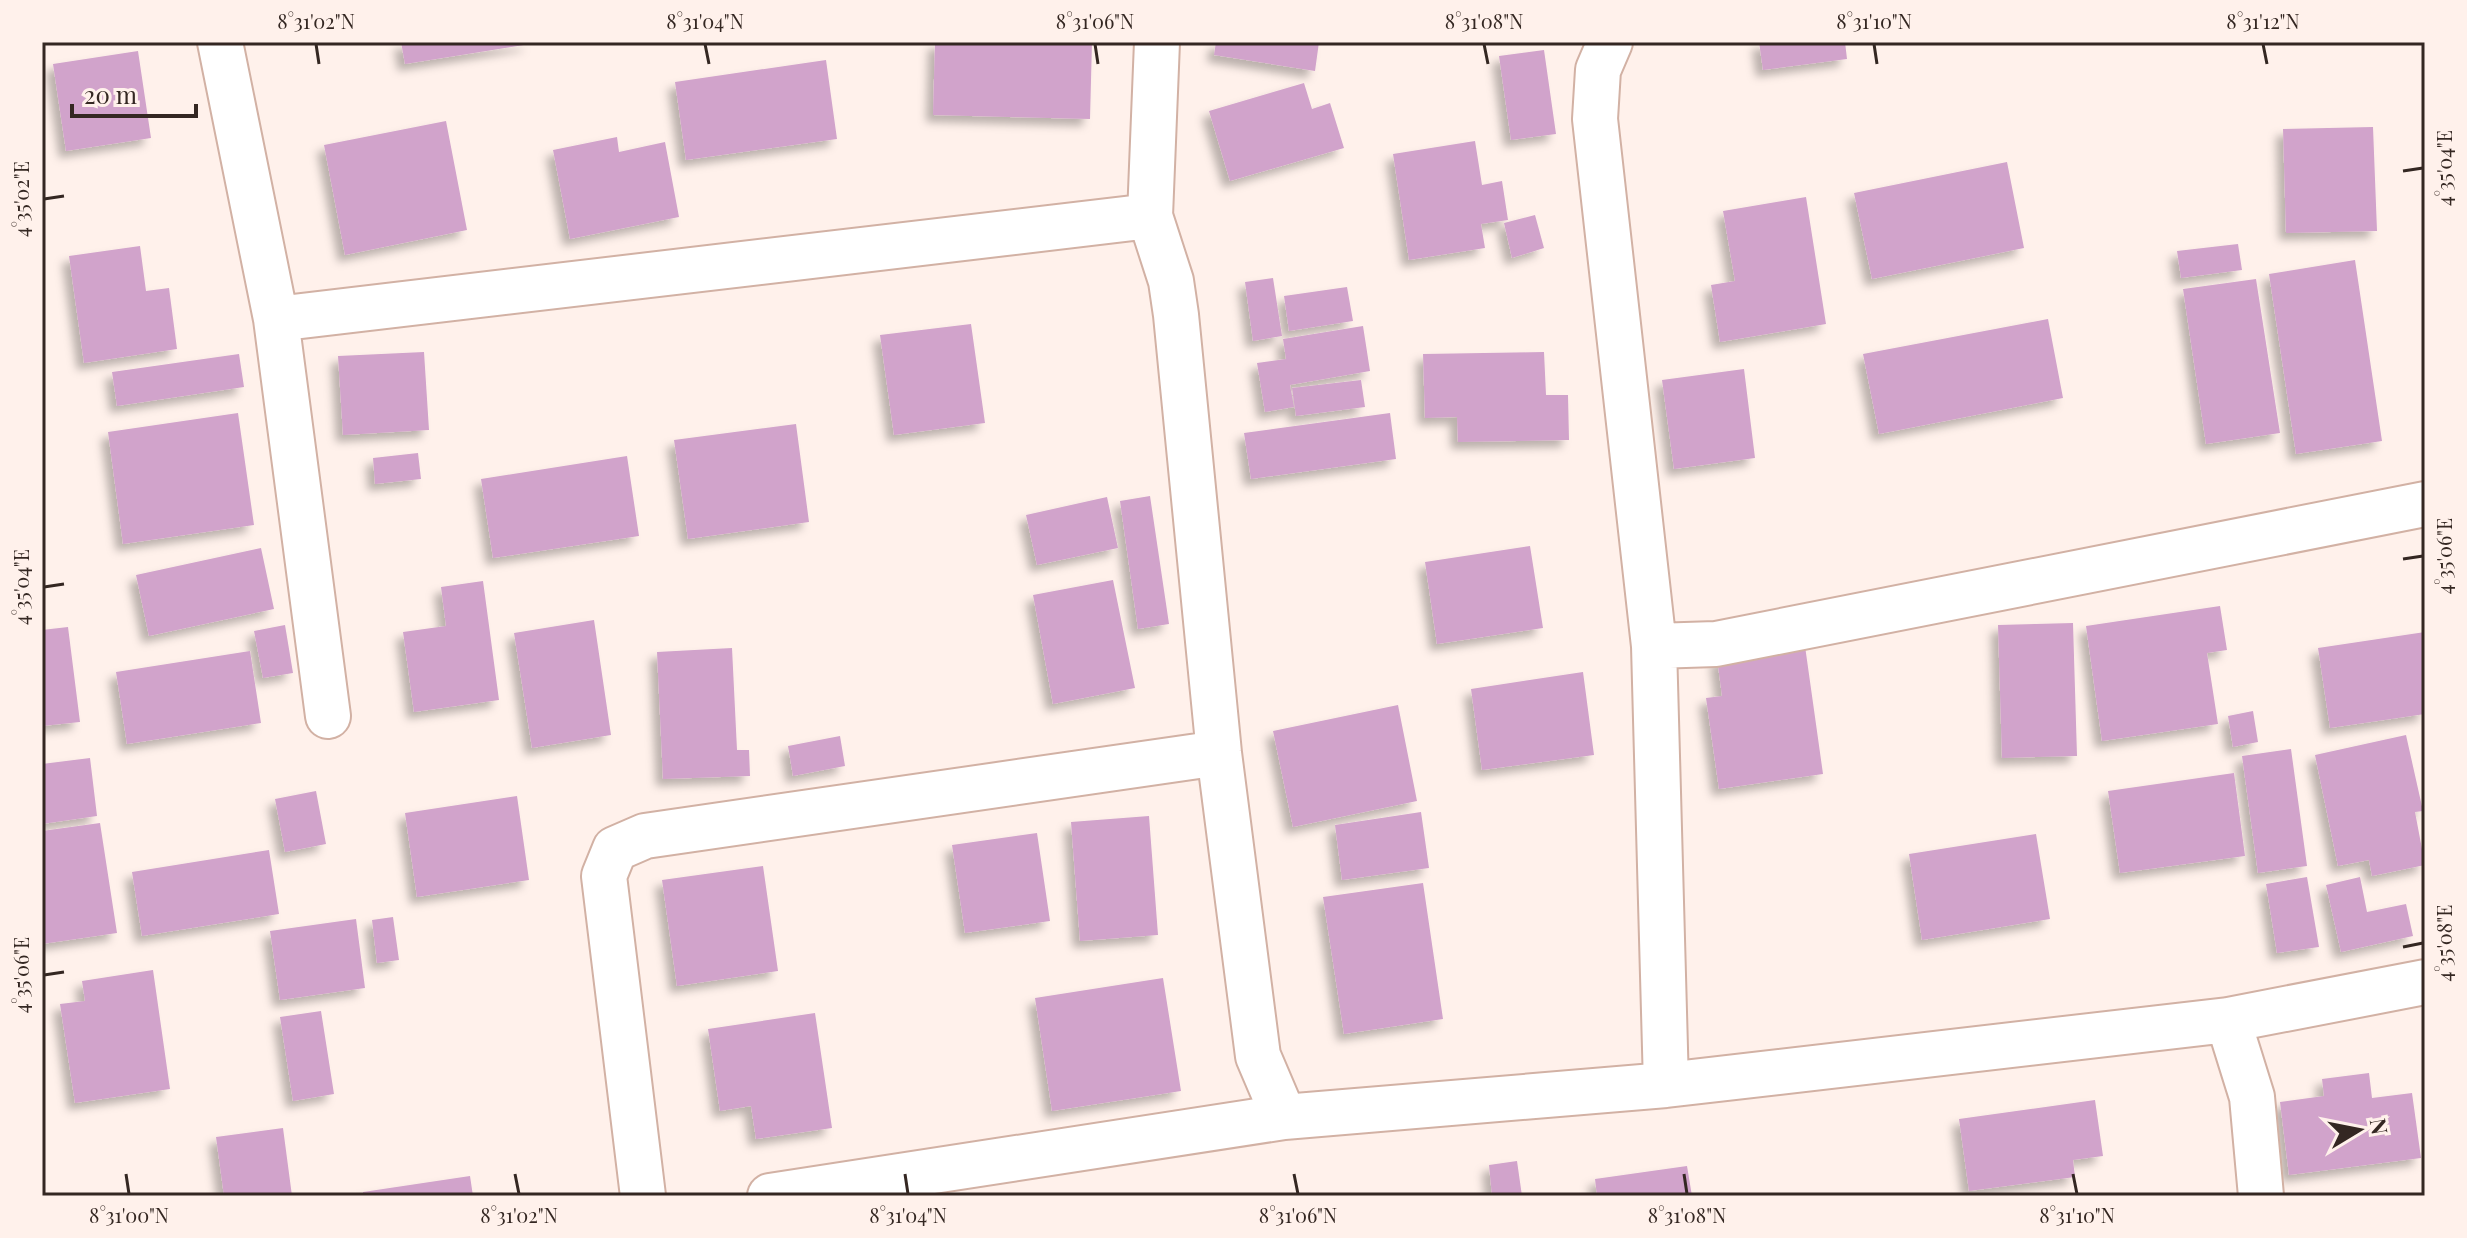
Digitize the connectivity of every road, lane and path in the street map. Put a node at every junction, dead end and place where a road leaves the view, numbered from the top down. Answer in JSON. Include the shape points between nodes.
{"nodes":[{"id":1,"x":220,"y":42,"type":"edge"},
{"id":2,"x":1157,"y":42,"type":"edge"},
{"id":3,"x":1610,"y":42,"type":"edge"},
{"id":4,"x":1150,"y":216,"type":"junction"},
{"id":5,"x":276,"y":319,"type":"junction"},
{"id":6,"x":2425,"y":504,"type":"edge"},
{"id":7,"x":1654,"y":646,"type":"junction"},
{"id":8,"x":328,"y":716,"type":"dead end"},
{"id":9,"x":1219,"y":753,"type":"junction"},
{"id":10,"x":2425,"y":982,"type":"edge"},
{"id":11,"x":2228,"y":1020,"type":"junction"},
{"id":12,"x":1258,"y":1056,"type":"junction"},
{"id":13,"x":1666,"y":1085,"type":"junction"},
{"id":14,"x":1284,"y":1117,"type":"junction"},
{"id":15,"x":1235,"y":1124,"type":"junction"},
{"id":16,"x":643,"y":1196,"type":"edge"},
{"id":17,"x":770,"y":1196,"type":"edge"},
{"id":18,"x":2261,"y":1196,"type":"edge"}],
"edges":[{"from":1,"to":5,"type":"street"},
{"from":2,"to":4,"type":"street"},
{"from":3,"to":7,"type":"street","via":[[1598,70],[1595,119]]},
{"from":4,"to":5,"type":"street"},
{"from":4,"to":9,"type":"street","via":[[1176,315]]},
{"from":5,"to":8,"type":"street"},
{"from":6,"to":7,"type":"street","via":[[1716,644]]},
{"from":7,"to":13,"type":"street"},
{"from":9,"to":12,"type":"street"},
{"from":9,"to":16,"type":"street","via":[[645,836],[615,849],[604,876]]},
{"from":10,"to":11,"type":"street"},
{"from":11,"to":13,"type":"street"},
{"from":11,"to":18,"type":"street","via":[[2252,1097]]},
{"from":12,"to":14,"type":"street"},
{"from":12,"to":15,"type":"street"},
{"from":13,"to":14,"type":"street"},
{"from":14,"to":15,"type":"street"},
{"from":15,"to":17,"type":"street"}]}
